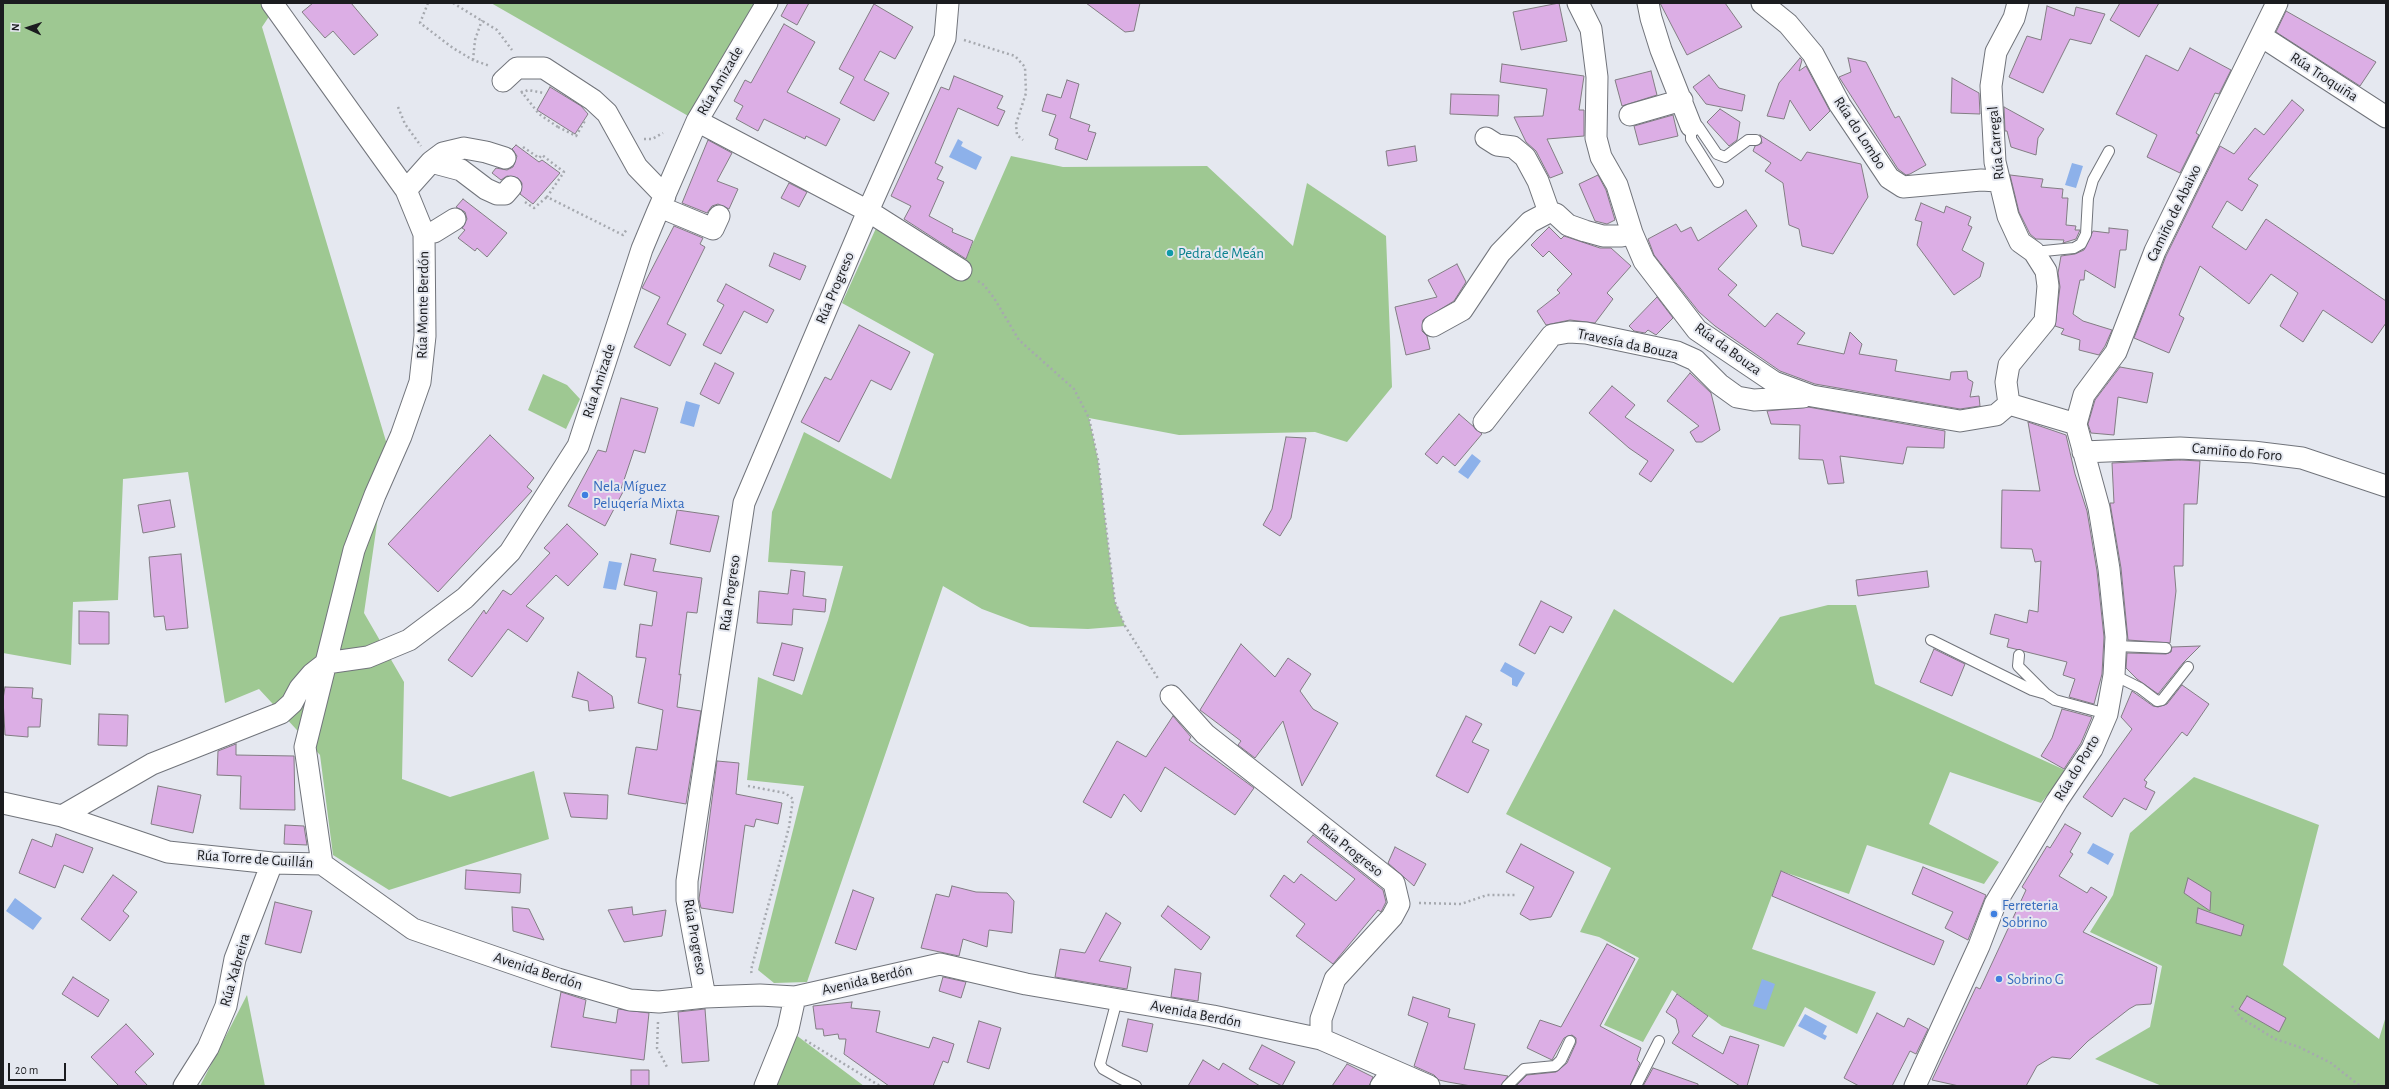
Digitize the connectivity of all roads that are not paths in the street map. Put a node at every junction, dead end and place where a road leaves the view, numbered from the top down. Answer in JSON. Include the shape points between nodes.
{"nodes":[{"id":1,"x":272,"y":3,"type":"edge"},
{"id":2,"x":767,"y":3,"type":"edge"},
{"id":3,"x":948,"y":3,"type":"edge"},
{"id":4,"x":1578,"y":3,"type":"edge"},
{"id":5,"x":1648,"y":3,"type":"edge"},
{"id":6,"x":1762,"y":3,"type":"edge"},
{"id":7,"x":2018,"y":3,"type":"edge"},
{"id":8,"x":2277,"y":3,"type":"edge"},
{"id":9,"x":2261,"y":36,"type":"junction"},
{"id":10,"x":506,"y":73,"type":"road end"},
{"id":11,"x":1682,"y":100,"type":"junction"},
{"id":12,"x":1630,"y":115,"type":"dead end"},
{"id":13,"x":2386,"y":117,"type":"edge"},
{"id":14,"x":697,"y":121,"type":"junction"},
{"id":15,"x":1691,"y":126,"type":"junction"},
{"id":16,"x":1486,"y":138,"type":"dead end"},
{"id":17,"x":1756,"y":140,"type":"dead end"},
{"id":18,"x":2109,"y":151,"type":"dead end"},
{"id":19,"x":503,"y":157,"type":"road end"},
{"id":20,"x":431,"y":162,"type":"junction"},
{"id":21,"x":1998,"y":181,"type":"junction"},
{"id":22,"x":1718,"y":182,"type":"dead end"},
{"id":23,"x":511,"y":188,"type":"dead end"},
{"id":24,"x":406,"y":190,"type":"junction"},
{"id":25,"x":663,"y":201,"type":"junction"},
{"id":26,"x":868,"y":211,"type":"junction"},
{"id":27,"x":1549,"y":212,"type":"junction"},
{"id":28,"x":719,"y":216,"type":"dead end"},
{"id":29,"x":455,"y":219,"type":"dead end"},
{"id":30,"x":1632,"y":233,"type":"junction"},
{"id":31,"x":424,"y":234,"type":"junction"},
{"id":32,"x":2034,"y":252,"type":"junction"},
{"id":33,"x":961,"y":270,"type":"road end"},
{"id":34,"x":1433,"y":326,"type":"dead end"},
{"id":35,"x":1697,"y":330,"type":"junction"},
{"id":36,"x":1695,"y":360,"type":"junction"},
{"id":37,"x":1812,"y":396,"type":"junction"},
{"id":38,"x":2009,"y":404,"type":"junction"},
{"id":39,"x":1484,"y":422,"type":"dead end"},
{"id":40,"x":2076,"y":424,"type":"junction"},
{"id":41,"x":2082,"y":452,"type":"junction"},
{"id":42,"x":2386,"y":486,"type":"edge"},
{"id":43,"x":1931,"y":640,"type":"dead end"},
{"id":44,"x":2116,"y":646,"type":"junction"},
{"id":45,"x":2166,"y":648,"type":"dead end"},
{"id":46,"x":2019,"y":656,"type":"dead end"},
{"id":47,"x":326,"y":663,"type":"junction"},
{"id":48,"x":2188,"y":667,"type":"dead end"},
{"id":49,"x":2114,"y":675,"type":"junction"},
{"id":50,"x":2046,"y":694,"type":"junction"},
{"id":51,"x":1171,"y":696,"type":"road end"},
{"id":52,"x":2107,"y":714,"type":"junction"},
{"id":53,"x":3,"y":803,"type":"edge"},
{"id":54,"x":62,"y":816,"type":"junction"},
{"id":55,"x":272,"y":863,"type":"junction"},
{"id":56,"x":322,"y":864,"type":"junction"},
{"id":57,"x":705,"y":996,"type":"junction"},
{"id":58,"x":795,"y":997,"type":"junction"},
{"id":59,"x":1118,"y":1000,"type":"junction"},
{"id":60,"x":1321,"y":1040,"type":"junction"},
{"id":61,"x":1659,"y":1040,"type":"dead end"},
{"id":62,"x":1570,"y":1041,"type":"dead end"},
{"id":63,"x":1390,"y":1081,"type":"edge"},
{"id":64,"x":190,"y":1082,"type":"edge"},
{"id":65,"x":765,"y":1086,"type":"edge"},
{"id":66,"x":1136,"y":1086,"type":"edge"},
{"id":67,"x":1429,"y":1086,"type":"edge"},
{"id":68,"x":1507,"y":1086,"type":"edge"},
{"id":69,"x":1636,"y":1086,"type":"edge"},
{"id":70,"x":1915,"y":1086,"type":"edge"}],
"edges":[{"from":1,"to":24,"type":"street","name":"Rúa Monte Berdón"},
{"from":2,"to":14,"type":"street","name":"Rúa Amizade"},
{"from":3,"to":26,"type":"street","name":"Rúa Progreso","via":[[945,38]]},
{"from":4,"to":30,"type":"street","name":"Rúa da Bouza","via":[[1591,29],[1597,76],[1596,138],[1602,157],[1617,185]]},
{"from":5,"to":11,"type":"street","via":[[1661,50]]},
{"from":6,"to":21,"type":"street","name":"Rúa do Lombo","via":[[1788,24],[1813,54],[1840,106],[1889,178],[1903,187],[1981,180]]},
{"from":7,"to":21,"type":"street","name":"Rúa Carregal","via":[[2014,18],[1996,52],[1991,86]]},
{"from":8,"to":9,"type":"street","name":"Camiño de Abaixo"},
{"from":9,"to":13,"type":"street","name":"Rúa Troquiña"},
{"from":9,"to":40,"type":"street","name":"Camiño de Abaixo","via":[[2155,251],[2116,352],[2084,395]]},
{"from":10,"to":25,"type":"street","via":[[524,66],[544,68],[559,88],[593,100],[608,113],[636,167]]},
{"from":11,"to":12,"type":"street"},
{"from":11,"to":15,"type":"street"},
{"from":14,"to":25,"type":"street","name":"Rúa Amizade"},
{"from":14,"to":26,"type":"street"},
{"from":15,"to":17,"type":"lane","via":[[1698,126],[1717,154],[1725,157],[1748,140]]},
{"from":15,"to":22,"type":"lane","via":[[1691,139]]},
{"from":16,"to":27,"type":"street","via":[[1497,145],[1513,147],[1525,157],[1538,181]]},
{"from":18,"to":32,"type":"lane","via":[[2093,180],[2088,198],[2086,234],[2081,244],[2074,248]]},
{"from":19,"to":20,"type":"street","via":[[464,148],[443,153]]},
{"from":20,"to":23,"type":"street","via":[[461,170],[497,194],[505,194]]},
{"from":20,"to":24,"type":"street"},
{"from":21,"to":32,"type":"street","name":"Rúa Carregal","via":[[2008,216],[2020,242]]},
{"from":24,"to":31,"type":"street","name":"Rúa Monte Berdón"},
{"from":25,"to":28,"type":"street","via":[[713,229]]},
{"from":25,"to":47,"type":"street","name":"Rúa Amizade","via":[[642,249],[578,446],[510,552],[465,598],[409,640],[368,657]]},
{"from":26,"to":33,"type":"street"},
{"from":26,"to":57,"type":"street","name":"Rúa Progreso","via":[[744,503],[687,881],[687,900]]},
{"from":27,"to":30,"type":"street","via":[[1556,214],[1568,225],[1591,233],[1603,236]]},
{"from":27,"to":34,"type":"street","via":[[1530,222],[1500,253],[1462,310]]},
{"from":29,"to":31,"type":"street","via":[[434,232]]},
{"from":30,"to":35,"type":"street","name":"Rúa da Bouza","via":[[1644,261]]},
{"from":31,"to":47,"type":"street","name":"Rúa Monte Berdón","via":[[425,336],[420,382],[401,436],[354,550]]},
{"from":32,"to":38,"type":"street","name":"Rúa Carregal","via":[[2046,271],[2048,286],[2045,321],[2010,365],[2006,382]]},
{"from":35,"to":36,"type":"street","name":"Travesía da Bouza","via":[[1693,350]]},
{"from":35,"to":37,"type":"street","name":"Rúa da Bouza","via":[[1774,382]]},
{"from":36,"to":37,"type":"street","name":"Travesía da Bouza","via":[[1719,384],[1737,397],[1754,400]]},
{"from":36,"to":39,"type":"street","name":"Travesía da Bouza","via":[[1677,352],[1586,333],[1552,335]]},
{"from":37,"to":38,"type":"street","name":"Rúa da Bouza","via":[[1960,422],[1996,415]]},
{"from":38,"to":40,"type":"street"},
{"from":40,"to":41,"type":"street","name":"Rúa do Porto"},
{"from":41,"to":42,"type":"street","name":"Camiño do Foro","via":[[2180,448],[2253,452],[2302,458]]},
{"from":41,"to":44,"type":"street","name":"Rúa do Porto","via":[[2099,508],[2109,568]]},
{"from":43,"to":50,"type":"lane","via":[[2032,690]]},
{"from":44,"to":45,"type":"lane"},
{"from":44,"to":49,"type":"street","name":"Rúa do Porto"},
{"from":46,"to":50,"type":"lane","via":[[2018,666]]},
{"from":47,"to":54,"type":"street","via":[[312,674],[282,713],[152,764]]},
{"from":47,"to":56,"type":"street","name":"Rúa Torre de Guillán","via":[[305,747]]},
{"from":48,"to":49,"type":"lane","via":[[2162,700],[2157,701],[2140,688]]},
{"from":49,"to":52,"type":"street","name":"Rúa do Porto"},
{"from":50,"to":52,"type":"lane","via":[[2055,700]]},
{"from":51,"to":60,"type":"street","name":"Rúa Progreso","via":[[1205,734],[1394,883],[1399,904],[1392,917],[1335,979],[1321,1019]]},
{"from":52,"to":70,"type":"street","name":"Rúa do Porto","via":[[2092,749],[1995,904],[1979,946]]},
{"from":53,"to":54,"type":"street","name":"Rúa Torre de Guillán"},
{"from":54,"to":55,"type":"street","name":"Rúa Torre de Guillán","via":[[168,852]]},
{"from":55,"to":56,"type":"street","name":"Rúa Torre de Guillán"},
{"from":55,"to":64,"type":"street","name":"Rúa Xabreira","via":[[235,959],[226,1006]]},
{"from":56,"to":57,"type":"street","name":"Avenida Berdón","via":[[413,929],[558,979],[630,1000],[660,1002]]},
{"from":57,"to":58,"type":"street","name":"Avenida Berdón"},
{"from":58,"to":59,"type":"street","name":"Avenida Berdón","via":[[940,964],[1026,984]]},
{"from":58,"to":65,"type":"street","via":[[788,1029]]},
{"from":59,"to":60,"type":"street","name":"Avenida Berdón","via":[[1213,1016]]},
{"from":59,"to":66,"type":"lane","via":[[1100,1064],[1103,1069]]},
{"from":60,"to":63,"type":"street","name":"Avenida Berdón"},
{"from":61,"to":69,"type":"lane"},
{"from":62,"to":68,"type":"lane","via":[[1561,1060],[1555,1066],[1524,1069]]},
{"from":63,"to":67,"type":"street","name":"Avenida Berdón"}]}
